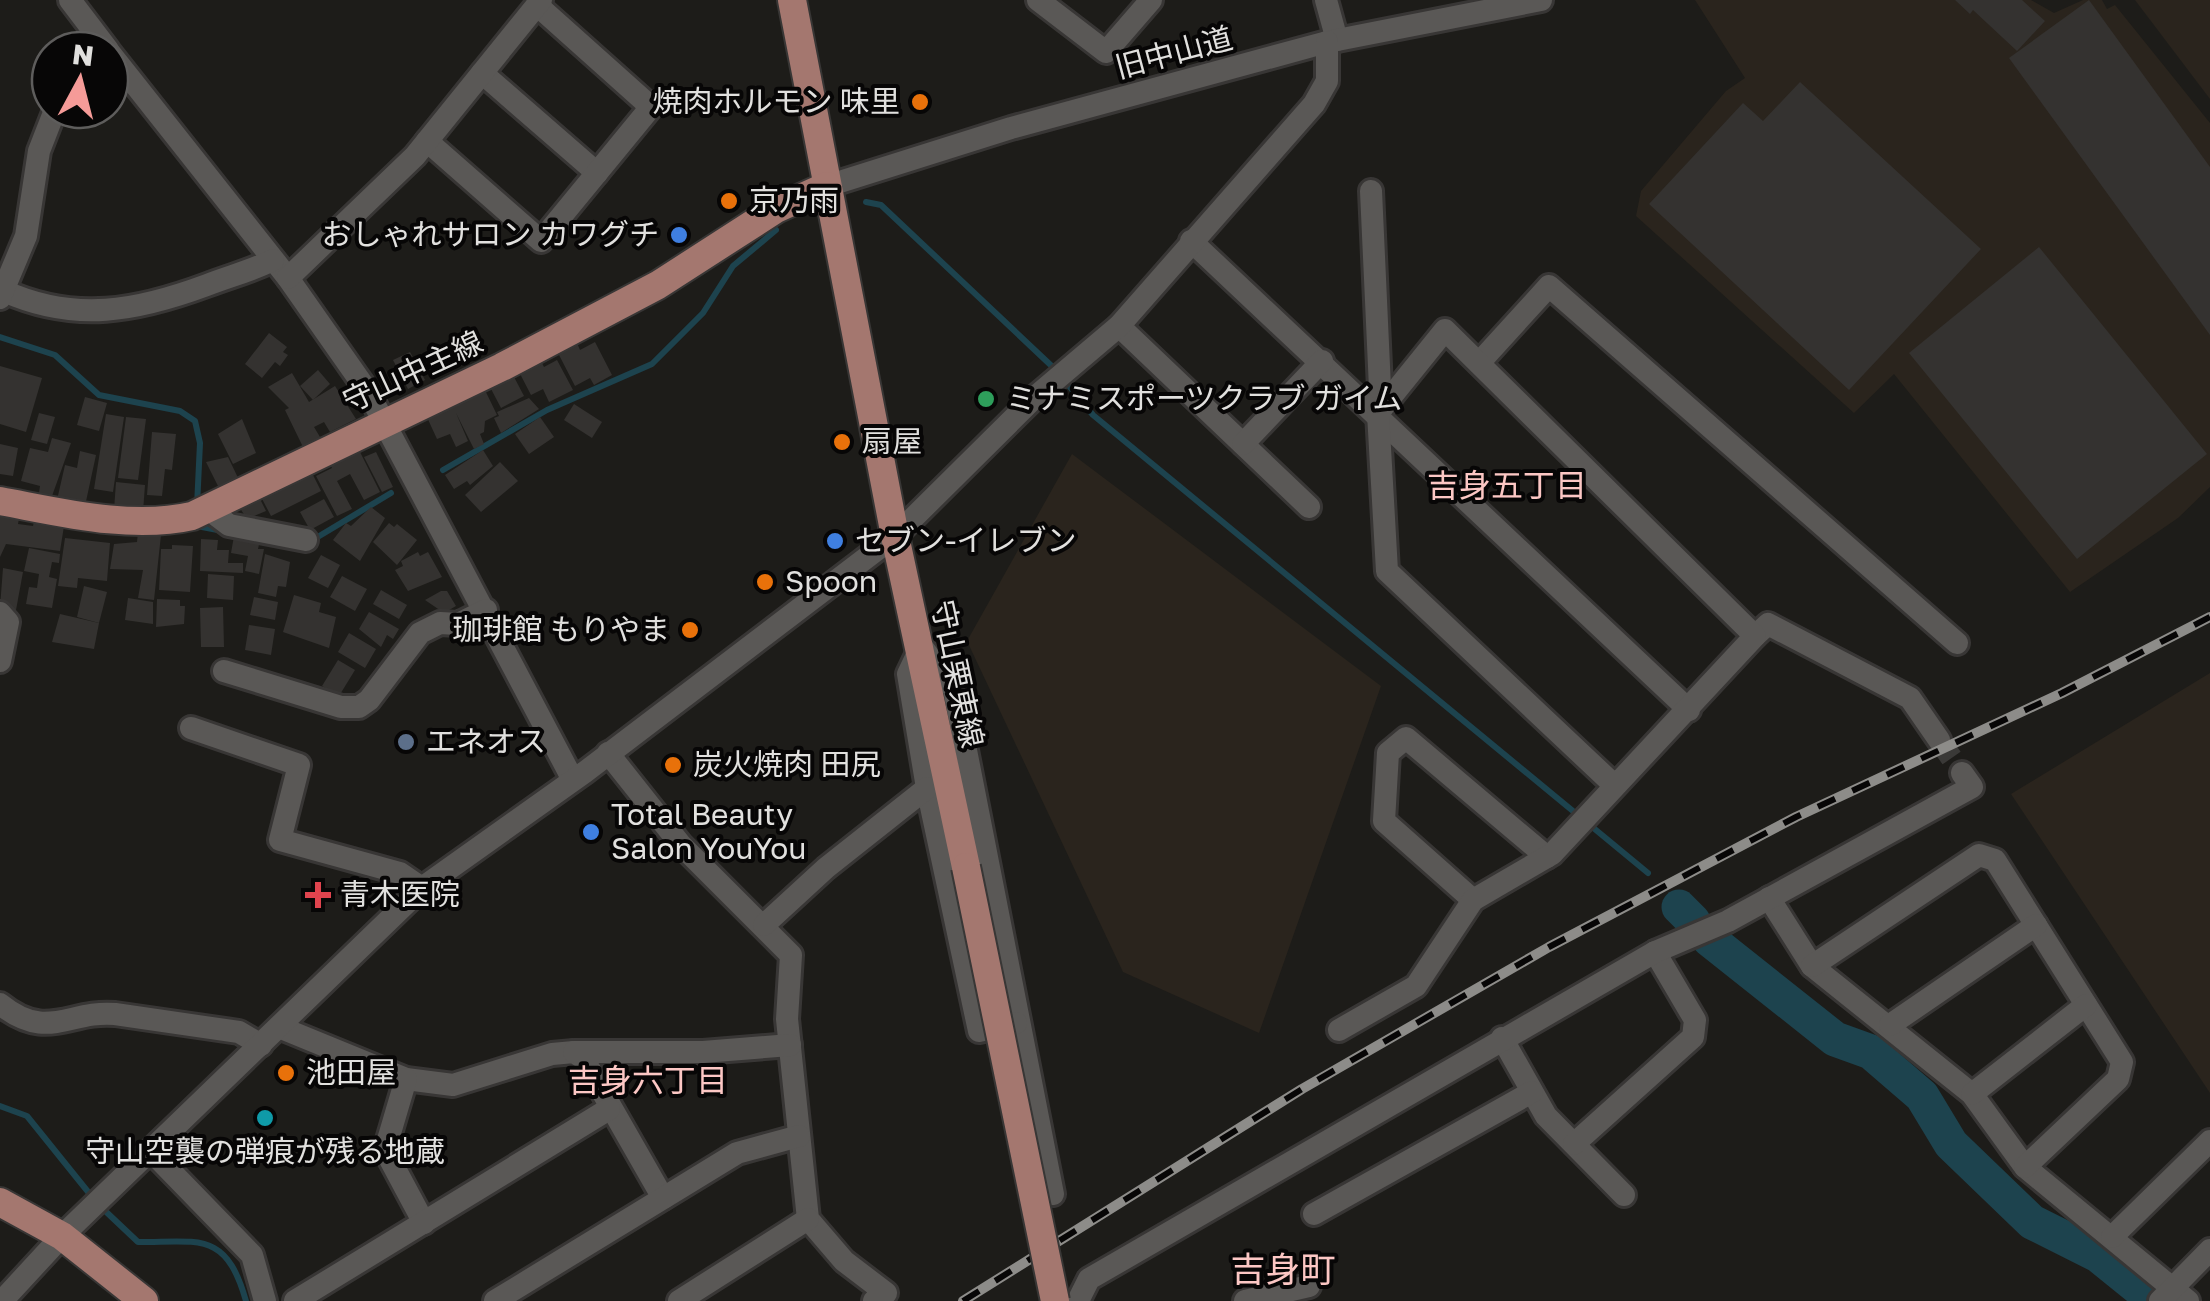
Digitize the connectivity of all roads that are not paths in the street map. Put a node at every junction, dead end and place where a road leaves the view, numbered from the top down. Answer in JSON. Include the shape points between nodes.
{"nodes":[{"id":1,"x":70,"y":0,"type":"edge"},
{"id":2,"x":792,"y":0,"type":"edge"},
{"id":3,"x":1038,"y":0,"type":"edge"},
{"id":4,"x":1151,"y":0,"type":"edge"},
{"id":5,"x":1326,"y":0,"type":"edge"},
{"id":6,"x":1542,"y":0,"type":"edge"},
{"id":7,"x":540,"y":2,"type":"edge"},
{"id":8,"x":90,"y":30,"type":"edge"},
{"id":9,"x":1332,"y":41,"type":"junction"},
{"id":10,"x":482,"y":73,"type":"junction"},
{"id":11,"x":130,"y":83,"type":"edge"},
{"id":12,"x":47,"y":130,"type":"edge"},
{"id":13,"x":427,"y":141,"type":"junction"},
{"id":14,"x":597,"y":172,"type":"junction"},
{"id":15,"x":827,"y":186,"type":"junction"},
{"id":16,"x":1371,"y":191,"type":"dead end"},
{"id":17,"x":1191,"y":241,"type":"junction"},
{"id":18,"x":280,"y":269,"type":"junction"},
{"id":19,"x":2,"y":294,"type":"edge"},
{"id":20,"x":1118,"y":326,"type":"junction"},
{"id":21,"x":1322,"y":362,"type":"junction"},
{"id":22,"x":1479,"y":363,"type":"junction"},
{"id":23,"x":1380,"y":411,"type":"junction"},
{"id":24,"x":386,"y":422,"type":"junction"},
{"id":25,"x":1243,"y":444,"type":"junction"},
{"id":26,"x":0,"y":501,"type":"edge"},
{"id":27,"x":1309,"y":507,"type":"dead end"},
{"id":28,"x":208,"y":509,"type":"junction"},
{"id":29,"x":895,"y":536,"type":"junction"},
{"id":30,"x":306,"y":540,"type":"dead end"},
{"id":31,"x":486,"y":610,"type":"junction"},
{"id":32,"x":0,"y":613,"type":"edge"},
{"id":33,"x":1754,"y":636,"type":"junction"},
{"id":34,"x":1957,"y":644,"type":"dead end"},
{"id":35,"x":918,"y":645,"type":"junction"},
{"id":36,"x":0,"y":661,"type":"edge"},
{"id":37,"x":224,"y":671,"type":"dead end"},
{"id":38,"x":1689,"y":710,"type":"junction"},
{"id":39,"x":191,"y":728,"type":"dead end"},
{"id":40,"x":1939,"y":740,"type":"tunnel mouth"},
{"id":41,"x":608,"y":753,"type":"junction"},
{"id":42,"x":1962,"y":773,"type":"dead end"},
{"id":43,"x":573,"y":780,"type":"junction"},
{"id":44,"x":1613,"y":784,"type":"junction"},
{"id":45,"x":927,"y":788,"type":"junction"},
{"id":46,"x":1547,"y":857,"type":"junction"},
{"id":47,"x":422,"y":888,"type":"junction"},
{"id":48,"x":1769,"y":898,"type":"junction"},
{"id":49,"x":1473,"y":900,"type":"junction"},
{"id":50,"x":764,"y":925,"type":"junction"},
{"id":51,"x":2036,"y":925,"type":"junction"},
{"id":52,"x":1655,"y":952,"type":"junction"},
{"id":53,"x":1812,"y":966,"type":"junction"},
{"id":54,"x":0,"y":1004,"type":"edge"},
{"id":55,"x":2086,"y":1005,"type":"junction"},
{"id":56,"x":1019,"y":1022,"type":"junction"},
{"id":57,"x":1890,"y":1026,"type":"junction"},
{"id":58,"x":278,"y":1027,"type":"junction"},
{"id":59,"x":1339,"y":1030,"type":"dead end"},
{"id":60,"x":1502,"y":1038,"type":"junction"},
{"id":61,"x":261,"y":1045,"type":"junction"},
{"id":62,"x":790,"y":1046,"type":"junction"},
{"id":63,"x":574,"y":1052,"type":"junction"},
{"id":64,"x":406,"y":1079,"type":"junction"},
{"id":65,"x":1532,"y":1092,"type":"junction"},
{"id":66,"x":1972,"y":1094,"type":"junction"},
{"id":67,"x":609,"y":1109,"type":"junction"},
{"id":68,"x":799,"y":1136,"type":"junction"},
{"id":69,"x":2210,"y":1141,"type":"edge"},
{"id":70,"x":1574,"y":1144,"type":"junction"},
{"id":71,"x":151,"y":1151,"type":"junction"},
{"id":72,"x":2024,"y":1167,"type":"junction"},
{"id":73,"x":1053,"y":1194,"type":"dead end"},
{"id":74,"x":1624,"y":1195,"type":"dead end"},
{"id":75,"x":663,"y":1198,"type":"junction"},
{"id":76,"x":0,"y":1202,"type":"edge"},
{"id":77,"x":1314,"y":1214,"type":"dead end"},
{"id":78,"x":808,"y":1219,"type":"junction"},
{"id":79,"x":424,"y":1223,"type":"junction"},
{"id":80,"x":2112,"y":1238,"type":"junction"},
{"id":81,"x":2210,"y":1250,"type":"edge"},
{"id":82,"x":45,"y":1255,"type":"junction"},
{"id":83,"x":1309,"y":1286,"type":"dead end"},
{"id":84,"x":2174,"y":1296,"type":"edge"},
{"id":85,"x":4,"y":1299,"type":"edge"},
{"id":86,"x":144,"y":1301,"type":"edge"},
{"id":87,"x":265,"y":1301,"type":"edge"},
{"id":88,"x":295,"y":1301,"type":"edge"},
{"id":89,"x":495,"y":1301,"type":"edge"},
{"id":90,"x":678,"y":1301,"type":"edge"},
{"id":91,"x":874,"y":1301,"type":"edge"},
{"id":92,"x":1055,"y":1301,"type":"edge"},
{"id":93,"x":1078,"y":1301,"type":"edge"},
{"id":94,"x":1245,"y":1301,"type":"edge"}],
"edges":[{"from":1,"to":8,"type":"street"},
{"from":2,"to":15,"type":"main road","name":"守山栗東線"},
{"from":3,"to":4,"type":"street","via":[[1106,52]]},
{"from":5,"to":9,"type":"street"},
{"from":6,"to":9,"type":"street","name":"旧中山道"},
{"from":7,"to":10,"type":"street"},
{"from":7,"to":14,"type":"street","via":[[651,106]]},
{"from":9,"to":15,"type":"street","name":"旧中山道"},
{"from":9,"to":17,"type":"street","via":[[1327,80],[1314,104]]},
{"from":10,"to":13,"type":"street"},
{"from":10,"to":14,"type":"street"},
{"from":11,"to":18,"type":"street"},
{"from":12,"to":19,"type":"street","via":[[26,236]]},
{"from":13,"to":14,"type":"street","via":[[541,241]]},
{"from":13,"to":18,"type":"street"},
{"from":15,"to":24,"type":"main road","name":"守山中主線","via":[[776,209],[641,294]]},
{"from":15,"to":29,"type":"main road","name":"守山栗東線"},
{"from":16,"to":23,"type":"street"},
{"from":17,"to":20,"type":"street"},
{"from":17,"to":21,"type":"street"},
{"from":18,"to":19,"type":"street","via":[[116,312],[45,306]]},
{"from":18,"to":24,"type":"street"},
{"from":20,"to":25,"type":"street"},
{"from":20,"to":29,"type":"street"},
{"from":21,"to":23,"type":"street"},
{"from":21,"to":25,"type":"street"},
{"from":22,"to":23,"type":"street","via":[[1445,330]]},
{"from":22,"to":33,"type":"street"},
{"from":22,"to":34,"type":"street","via":[[1549,286]]},
{"from":23,"to":38,"type":"street"},
{"from":23,"to":44,"type":"street","via":[[1386,571]]},
{"from":24,"to":28,"type":"main road","name":"守山中主線"},
{"from":24,"to":31,"type":"street"},
{"from":25,"to":27,"type":"street"},
{"from":26,"to":28,"type":"main road","name":"守山中主線","via":[[157,520]]},
{"from":28,"to":30,"type":"street","via":[[228,525]]},
{"from":29,"to":35,"type":"main road","name":"守山栗東線"},
{"from":29,"to":41,"type":"street"},
{"from":31,"to":37,"type":"street","via":[[420,632],[358,707]]},
{"from":31,"to":43,"type":"street"},
{"from":32,"to":36,"type":"street","via":[[8,622]]},
{"from":33,"to":38,"type":"street"},
{"from":33,"to":40,"type":"street","via":[[1768,624],[1910,698]]},
{"from":35,"to":45,"type":"street","via":[[908,674]]},
{"from":35,"to":56,"type":"street","via":[[954,689]]},
{"from":35,"to":92,"type":"main road","name":"守山栗東線","bridge":true},
{"from":38,"to":44,"type":"street"},
{"from":39,"to":47,"type":"street","via":[[298,765],[280,840],[400,873]]},
{"from":41,"to":43,"type":"street"},
{"from":41,"to":50,"type":"street","via":[[681,844]]},
{"from":42,"to":48,"type":"street","via":[[1972,787]]},
{"from":43,"to":47,"type":"street"},
{"from":44,"to":46,"type":"street"},
{"from":45,"to":50,"type":"street"},
{"from":45,"to":56,"type":"street","via":[[979,1030]]},
{"from":46,"to":49,"type":"street"},
{"from":46,"to":49,"type":"street","via":[[1406,738],[1388,754],[1384,821]]},
{"from":47,"to":58,"type":"street"},
{"from":48,"to":52,"type":"street"},
{"from":48,"to":53,"type":"street"},
{"from":49,"to":59,"type":"street","via":[[1416,986]]},
{"from":50,"to":62,"type":"street","via":[[791,955]]},
{"from":51,"to":53,"type":"street","via":[[1994,860],[1979,855]]},
{"from":51,"to":55,"type":"street"},
{"from":51,"to":57,"type":"street"},
{"from":52,"to":60,"type":"street"},
{"from":52,"to":70,"type":"street","via":[[1695,1020],[1693,1037]]},
{"from":53,"to":57,"type":"street"},
{"from":54,"to":61,"type":"street","via":[[15,1016],[59,1025],[95,1012],[116,1014],[239,1032]]},
{"from":55,"to":66,"type":"street"},
{"from":55,"to":72,"type":"street","via":[[2122,1062],[2118,1080]]},
{"from":56,"to":73,"type":"street"},
{"from":57,"to":66,"type":"street"},
{"from":58,"to":61,"type":"street"},
{"from":58,"to":64,"type":"street"},
{"from":60,"to":65,"type":"street"},
{"from":60,"to":93,"type":"street","via":[[1090,1279]]},
{"from":61,"to":71,"type":"street"},
{"from":62,"to":63,"type":"street"},
{"from":62,"to":68,"type":"street"},
{"from":63,"to":64,"type":"street","via":[[453,1085]]},
{"from":63,"to":67,"type":"street"},
{"from":64,"to":79,"type":"street","via":[[385,1150]]},
{"from":65,"to":70,"type":"street"},
{"from":65,"to":77,"type":"street"},
{"from":66,"to":72,"type":"street"},
{"from":67,"to":75,"type":"street"},
{"from":67,"to":79,"type":"street"},
{"from":68,"to":75,"type":"street","via":[[737,1153]]},
{"from":68,"to":78,"type":"street"},
{"from":69,"to":80,"type":"street"},
{"from":70,"to":74,"type":"street"},
{"from":71,"to":82,"type":"street"},
{"from":71,"to":87,"type":"street","via":[[252,1255]]},
{"from":72,"to":80,"type":"street"},
{"from":75,"to":89,"type":"street"},
{"from":76,"to":82,"type":"main road"},
{"from":78,"to":90,"type":"street"},
{"from":78,"to":91,"type":"street","via":[[886,1293]]},
{"from":79,"to":88,"type":"street"},
{"from":80,"to":84,"type":"street"},
{"from":81,"to":84,"type":"street"},
{"from":82,"to":85,"type":"street"},
{"from":82,"to":86,"type":"main road"},
{"from":83,"to":94,"type":"street"}]}
